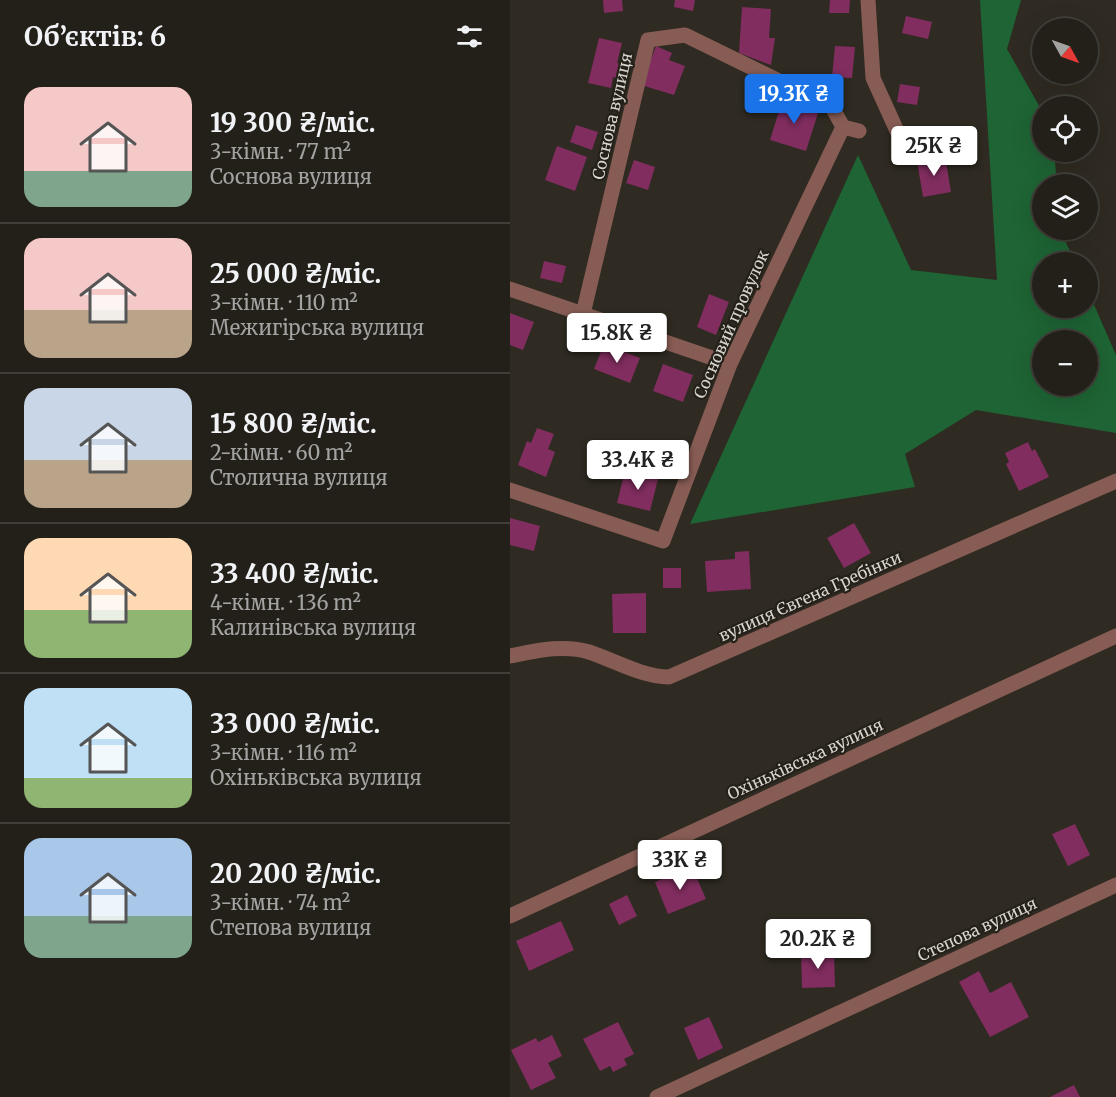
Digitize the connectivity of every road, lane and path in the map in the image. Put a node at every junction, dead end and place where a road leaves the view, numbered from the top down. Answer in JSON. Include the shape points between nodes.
{"nodes":[{"id":1,"x":868,"y":0,"type":"edge"},
{"id":2,"x":843,"y":127,"type":"junction"},
{"id":3,"x":859,"y":132,"type":"dead end"},
{"id":4,"x":907,"y":153,"type":"dead end"},
{"id":5,"x":510,"y":288,"type":"edge"},
{"id":6,"x":583,"y":314,"type":"junction"},
{"id":7,"x":729,"y":364,"type":"junction"},
{"id":8,"x":1116,"y":481,"type":"edge"},
{"id":9,"x":510,"y":490,"type":"edge"},
{"id":10,"x":1116,"y":636,"type":"edge"},
{"id":11,"x":510,"y":656,"type":"edge"},
{"id":12,"x":1116,"y":885,"type":"edge"},
{"id":13,"x":510,"y":916,"type":"edge"},
{"id":14,"x":657,"y":1097,"type":"edge"}],
"edges":[{"from":1,"to":4,"type":"street","via":[[873,78]]},
{"from":2,"to":3,"type":"street"},
{"from":2,"to":6,"type":"street","name":"Соснова вулиця","via":[[832,107],[685,35],[648,40]]},
{"from":2,"to":7,"type":"street","name":"Сосновий провулок"},
{"from":5,"to":6,"type":"street"},
{"from":6,"to":7,"type":"street"},
{"from":7,"to":9,"type":"street","name":"Сосновий провулок","via":[[663,541]]},
{"from":8,"to":11,"type":"street","name":"вулиця Євгена Гребінки","via":[[669,677],[651,677],[586,651],[549,649]]},
{"from":10,"to":13,"type":"street","name":"Охіньківська вулиця"},
{"from":12,"to":14,"type":"street","name":"Степова вулиця"}]}
